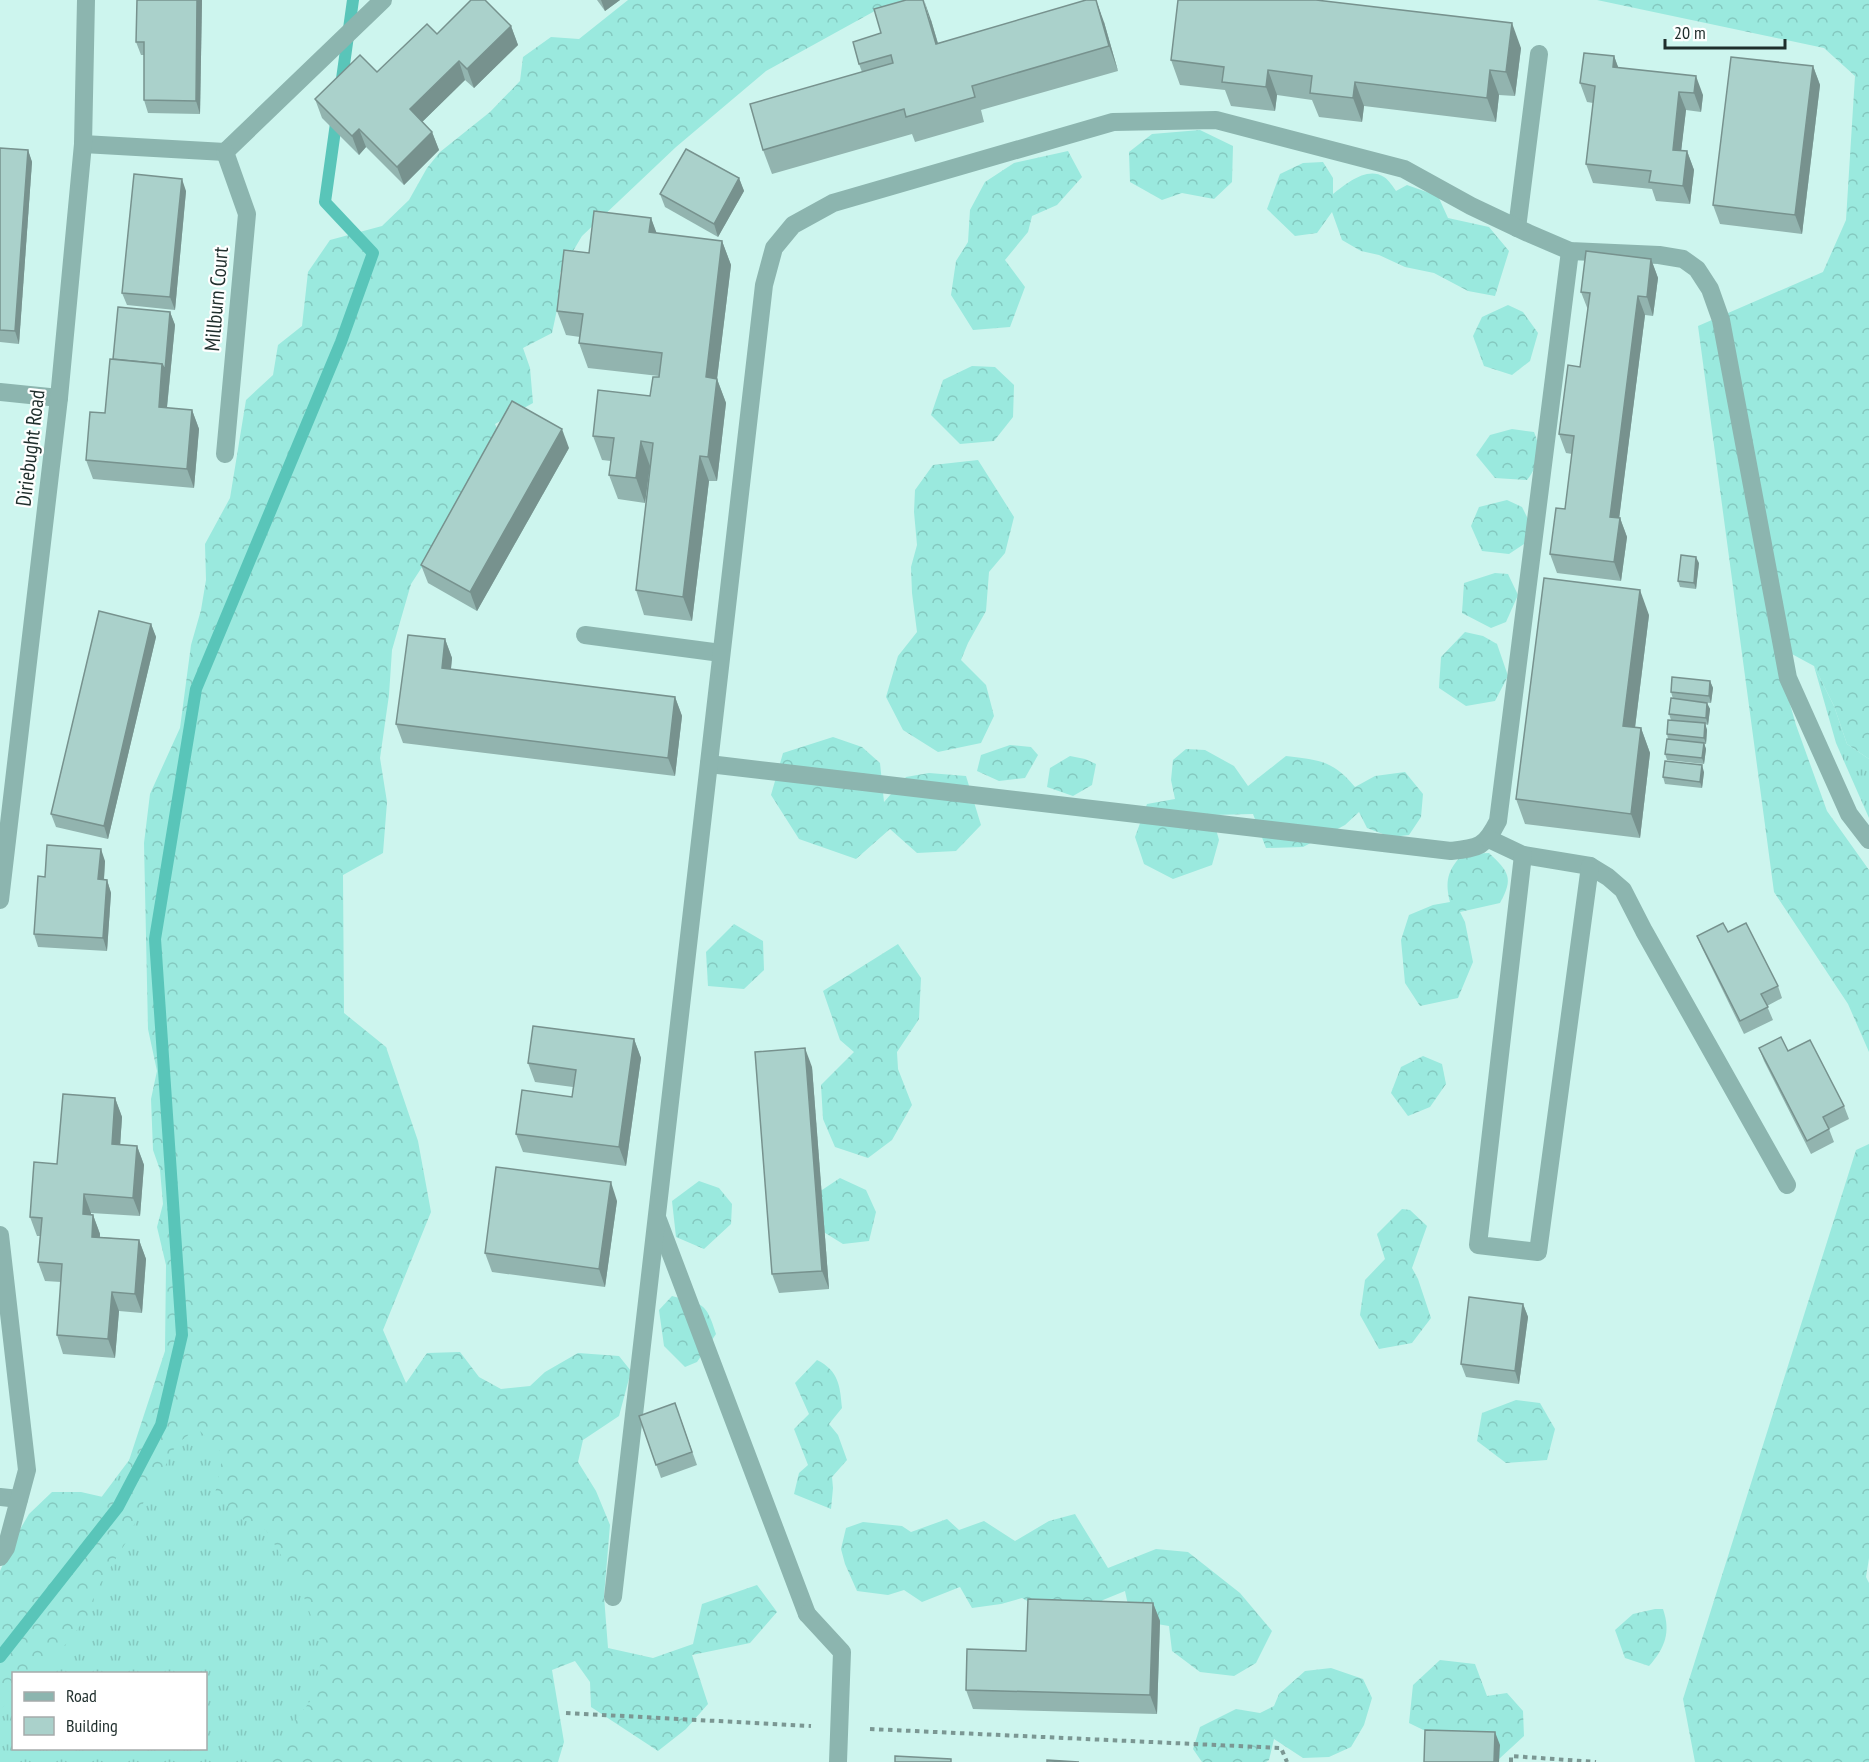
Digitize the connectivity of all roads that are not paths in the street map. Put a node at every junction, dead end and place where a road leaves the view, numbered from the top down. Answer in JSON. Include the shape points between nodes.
{"nodes":[{"id":1,"x":86,"y":0,"type":"edge"},
{"id":2,"x":383,"y":0,"type":"edge"},
{"id":3,"x":1539,"y":54,"type":"dead end"},
{"id":4,"x":83,"y":144,"type":"junction"},
{"id":5,"x":225,"y":152,"type":"junction"},
{"id":6,"x":1517,"y":228,"type":"junction"},
{"id":7,"x":1570,"y":251,"type":"junction"},
{"id":8,"x":0,"y":392,"type":"edge"},
{"id":9,"x":59,"y":398,"type":"junction"},
{"id":10,"x":225,"y":454,"type":"dead end"},
{"id":11,"x":585,"y":635,"type":"dead end"},
{"id":12,"x":722,"y":653,"type":"junction"},
{"id":13,"x":709,"y":764,"type":"junction"},
{"id":14,"x":1490,"y":838,"type":"junction"},
{"id":15,"x":1869,"y":840,"type":"edge"},
{"id":16,"x":1523,"y":855,"type":"junction"},
{"id":17,"x":1590,"y":866,"type":"junction"},
{"id":18,"x":0,"y":900,"type":"edge"},
{"id":19,"x":1787,"y":1185,"type":"dead end"},
{"id":20,"x":657,"y":1216,"type":"junction"},
{"id":21,"x":0,"y":1235,"type":"edge"},
{"id":22,"x":0,"y":1497,"type":"edge"},
{"id":23,"x":19,"y":1499,"type":"junction"},
{"id":24,"x":0,"y":1557,"type":"edge"},
{"id":25,"x":613,"y":1597,"type":"dead end"},
{"id":26,"x":838,"y":1762,"type":"edge"}],
"edges":[{"from":1,"to":4,"type":"street","name":"Diriebught Road"},
{"from":2,"to":5,"type":"street"},
{"from":3,"to":6,"type":"street"},
{"from":4,"to":5,"type":"street"},
{"from":4,"to":9,"type":"street","name":"Diriebught Road"},
{"from":5,"to":10,"type":"street","name":"Millburn Court","via":[[247,214]]},
{"from":6,"to":7,"type":"street"},
{"from":6,"to":12,"type":"street","via":[[1404,169],[1216,120],[1113,122],[833,203],[793,225],[774,248],[764,285]]},
{"from":7,"to":14,"type":"street","via":[[1498,821]]},
{"from":7,"to":15,"type":"street","via":[[1683,259],[1697,269],[1710,289],[1721,320],[1788,678],[1849,813]]},
{"from":8,"to":9,"type":"street"},
{"from":9,"to":18,"type":"street","name":"Diriebught Road"},
{"from":11,"to":12,"type":"street"},
{"from":12,"to":13,"type":"street"},
{"from":13,"to":14,"type":"street","via":[[1451,850],[1473,849]]},
{"from":13,"to":20,"type":"street"},
{"from":14,"to":16,"type":"street"},
{"from":16,"to":17,"type":"street"},
{"from":16,"to":17,"type":"street","via":[[1478,1245],[1538,1252]]},
{"from":17,"to":19,"type":"street","via":[[1623,890]]},
{"from":20,"to":25,"type":"street"},
{"from":20,"to":26,"type":"street","via":[[807,1614],[842,1652]]},
{"from":21,"to":23,"type":"street","via":[[27,1470]]},
{"from":22,"to":23,"type":"street"},
{"from":23,"to":24,"type":"street"}]}
